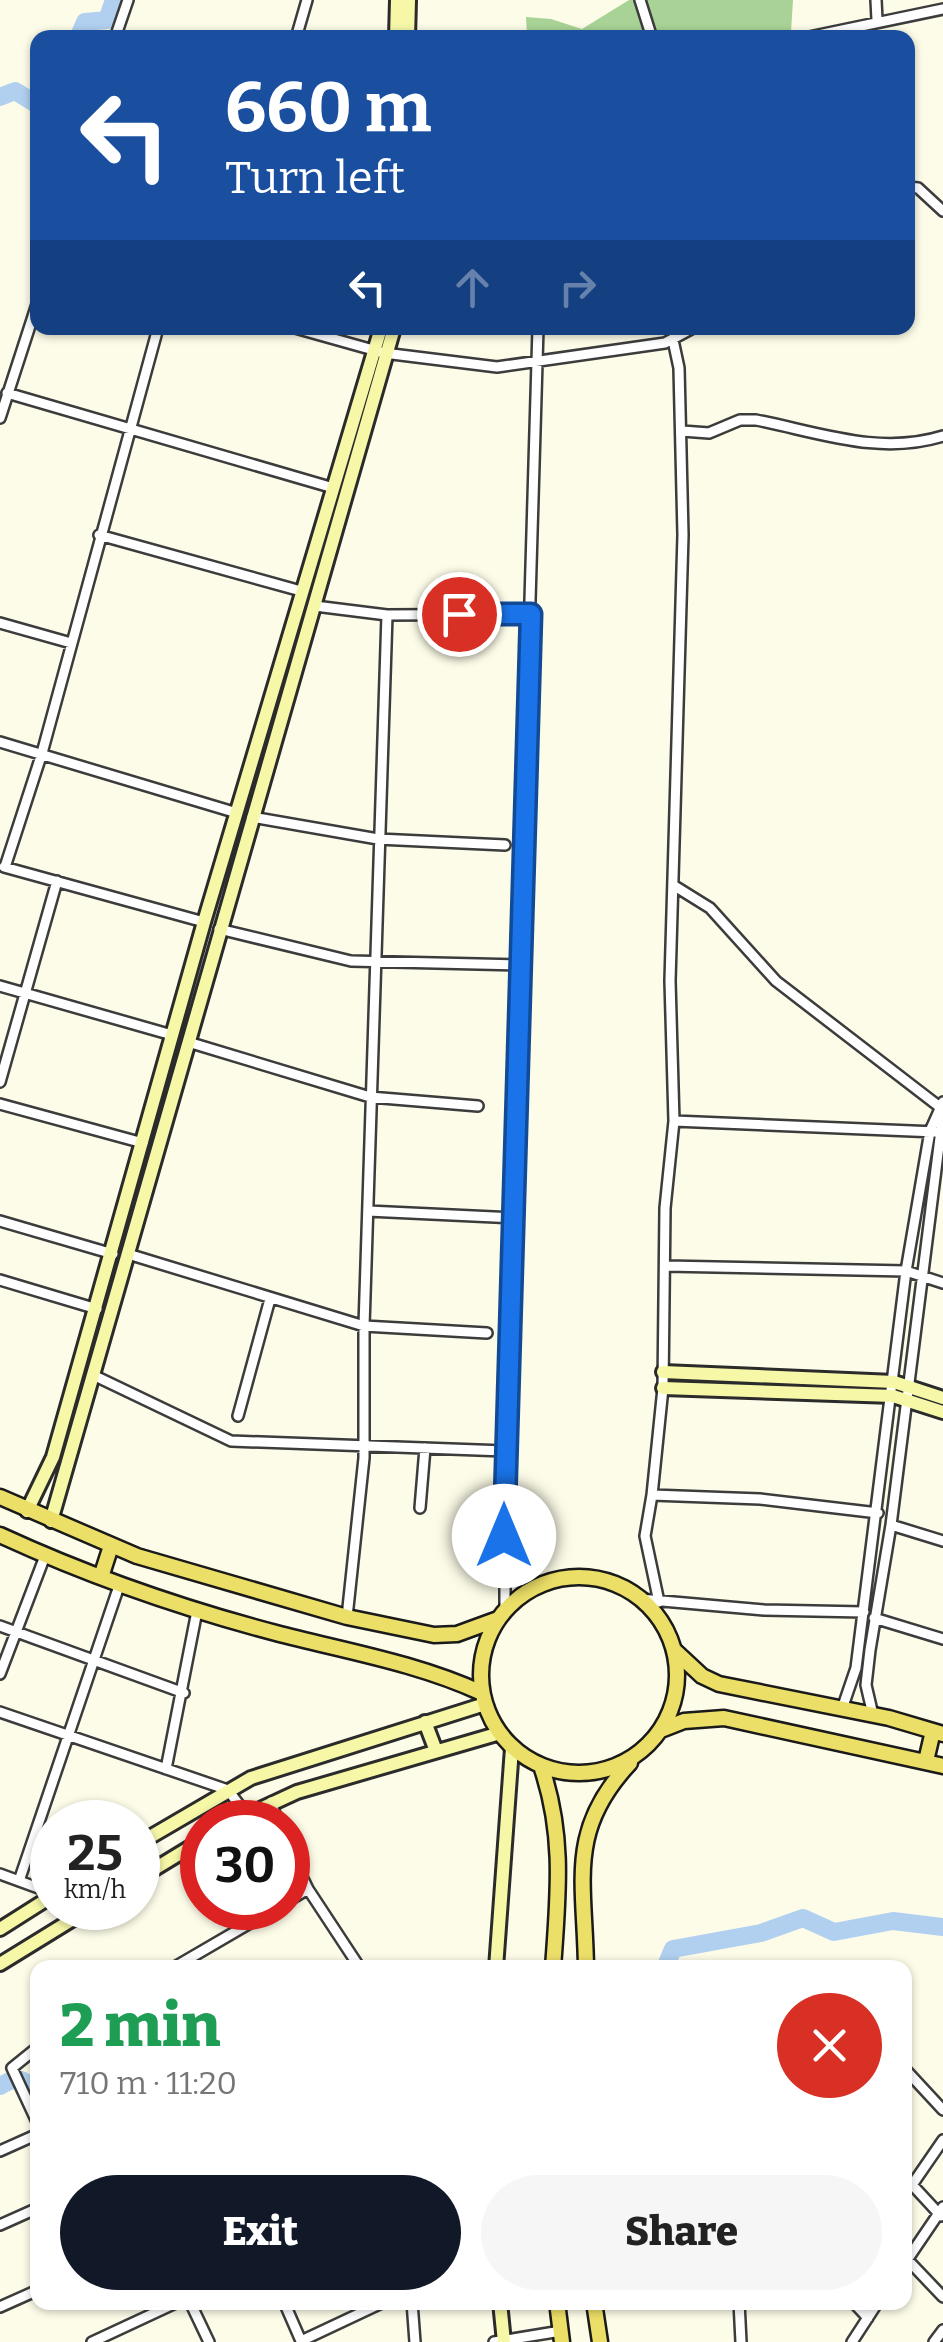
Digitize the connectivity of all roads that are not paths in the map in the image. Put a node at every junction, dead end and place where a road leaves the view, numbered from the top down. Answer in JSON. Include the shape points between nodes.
{"nodes":[{"id":1,"x":128,"y":0,"type":"edge"},
{"id":2,"x":307,"y":0,"type":"edge"},
{"id":3,"x":397,"y":0,"type":"edge"},
{"id":4,"x":409,"y":0,"type":"edge"},
{"id":5,"x":640,"y":0,"type":"edge"},
{"id":6,"x":876,"y":0,"type":"edge"},
{"id":7,"x":943,"y":9,"type":"edge"},
{"id":8,"x":877,"y":20,"type":"junction"},
{"id":9,"x":119,"y":30,"type":"edge"},
{"id":10,"x":298,"y":30,"type":"edge"},
{"id":11,"x":396,"y":30,"type":"edge"},
{"id":12,"x":408,"y":30,"type":"edge"},
{"id":13,"x":649,"y":30,"type":"edge"},
{"id":14,"x":836,"y":30,"type":"edge"},
{"id":15,"x":915,"y":188,"type":"edge"},
{"id":16,"x":943,"y":211,"type":"edge"},
{"id":17,"x":30,"y":325,"type":"edge"},
{"id":18,"x":156,"y":335,"type":"edge"},
{"id":19,"x":321,"y":335,"type":"edge"},
{"id":20,"x":381,"y":335,"type":"edge"},
{"id":21,"x":390,"y":335,"type":"edge"},
{"id":22,"x":538,"y":335,"type":"edge"},
{"id":23,"x":681,"y":335,"type":"edge"},
{"id":24,"x":672,"y":340,"type":"junction"},
{"id":25,"x":380,"y":351,"type":"junction"},
{"id":26,"x":537,"y":360,"type":"junction"},
{"id":27,"x":7,"y":393,"type":"junction"},
{"id":28,"x":0,"y":418,"type":"edge"},
{"id":29,"x":130,"y":428,"type":"junction"},
{"id":30,"x":682,"y":431,"type":"junction"},
{"id":31,"x":943,"y":436,"type":"edge"},
{"id":32,"x":330,"y":487,"type":"junction"},
{"id":33,"x":99,"y":535,"type":"junction"},
{"id":34,"x":301,"y":590,"type":"junction"},
{"id":35,"x":315,"y":606,"type":"junction"},
{"id":36,"x":531,"y":614,"type":"junction"},
{"id":37,"x":387,"y":615,"type":"junction"},
{"id":38,"x":0,"y":623,"type":"edge"},
{"id":39,"x":71,"y":643,"type":"junction"},
{"id":40,"x":286,"y":666,"type":"junction"},
{"id":41,"x":0,"y":742,"type":"edge"},
{"id":42,"x":42,"y":753,"type":"junction"},
{"id":43,"x":236,"y":812,"type":"junction"},
{"id":44,"x":252,"y":816,"type":"junction"},
{"id":45,"x":378,"y":839,"type":"junction"},
{"id":46,"x":504,"y":845,"type":"dead end"},
{"id":47,"x":3,"y":866,"type":"edge"},
{"id":48,"x":57,"y":880,"type":"junction"},
{"id":49,"x":673,"y":885,"type":"junction"},
{"id":50,"x":204,"y":922,"type":"junction"},
{"id":51,"x":219,"y":929,"type":"junction"},
{"id":52,"x":376,"y":963,"type":"junction"},
{"id":53,"x":522,"y":965,"type":"junction"},
{"id":54,"x":0,"y":986,"type":"edge"},
{"id":55,"x":24,"y":992,"type":"junction"},
{"id":56,"x":180,"y":1004,"type":"junction"},
{"id":57,"x":197,"y":1008,"type":"junction"},
{"id":58,"x":172,"y":1035,"type":"junction"},
{"id":59,"x":188,"y":1042,"type":"junction"},
{"id":60,"x":0,"y":1082,"type":"edge"},
{"id":61,"x":370,"y":1096,"type":"junction"},
{"id":62,"x":0,"y":1104,"type":"edge"},
{"id":63,"x":478,"y":1106,"type":"dead end"},
{"id":64,"x":942,"y":1108,"type":"edge"},
{"id":65,"x":674,"y":1121,"type":"junction"},
{"id":66,"x":934,"y":1132,"type":"junction"},
{"id":67,"x":143,"y":1143,"type":"junction"},
{"id":68,"x":368,"y":1211,"type":"junction"},
{"id":69,"x":513,"y":1218,"type":"junction"},
{"id":70,"x":0,"y":1221,"type":"edge"},
{"id":71,"x":113,"y":1254,"type":"junction"},
{"id":72,"x":128,"y":1254,"type":"junction"},
{"id":73,"x":666,"y":1266,"type":"junction"},
{"id":74,"x":906,"y":1271,"type":"junction"},
{"id":75,"x":922,"y":1276,"type":"junction"},
{"id":76,"x":0,"y":1280,"type":"edge"},
{"id":77,"x":943,"y":1284,"type":"edge"},
{"id":78,"x":270,"y":1299,"type":"junction"},
{"id":79,"x":96,"y":1309,"type":"junction"},
{"id":80,"x":364,"y":1326,"type":"junction"},
{"id":81,"x":99,"y":1328,"type":"junction"},
{"id":82,"x":487,"y":1333,"type":"dead end"},
{"id":83,"x":663,"y":1372,"type":"junction"},
{"id":84,"x":92,"y":1376,"type":"junction"},
{"id":85,"x":664,"y":1388,"type":"junction"},
{"id":86,"x":900,"y":1390,"type":"junction"},
{"id":87,"x":943,"y":1398,"type":"edge"},
{"id":88,"x":943,"y":1412,"type":"edge"},
{"id":89,"x":238,"y":1416,"type":"dead end"},
{"id":90,"x":364,"y":1446,"type":"junction"},
{"id":91,"x":425,"y":1448,"type":"junction"},
{"id":92,"x":505,"y":1451,"type":"junction"},
{"id":93,"x":880,"y":1486,"type":"junction"},
{"id":94,"x":894,"y":1488,"type":"junction"},
{"id":95,"x":652,"y":1495,"type":"junction"},
{"id":96,"x":0,"y":1498,"type":"edge"},
{"id":97,"x":420,"y":1508,"type":"dead end"},
{"id":98,"x":27,"y":1510,"type":"junction"},
{"id":99,"x":878,"y":1513,"type":"junction"},
{"id":100,"x":51,"y":1521,"type":"junction"},
{"id":101,"x":891,"y":1526,"type":"junction"},
{"id":102,"x":0,"y":1535,"type":"edge"},
{"id":103,"x":943,"y":1542,"type":"edge"},
{"id":104,"x":111,"y":1546,"type":"junction"},
{"id":105,"x":44,"y":1556,"type":"junction"},
{"id":106,"x":101,"y":1577,"type":"junction"},
{"id":107,"x":868,"y":1578,"type":"junction"},
{"id":108,"x":880,"y":1580,"type":"junction"},
{"id":109,"x":119,"y":1586,"type":"junction"},
{"id":110,"x":640,"y":1599,"type":"junction"},
{"id":111,"x":658,"y":1602,"type":"junction"},
{"id":112,"x":198,"y":1611,"type":"junction"},
{"id":113,"x":864,"y":1612,"type":"junction"},
{"id":114,"x":502,"y":1614,"type":"junction"},
{"id":115,"x":347,"y":1617,"type":"junction"},
{"id":116,"x":874,"y":1618,"type":"junction"},
{"id":117,"x":0,"y":1626,"type":"edge"},
{"id":118,"x":14,"y":1632,"type":"junction"},
{"id":119,"x":943,"y":1639,"type":"edge"},
{"id":120,"x":673,"y":1650,"type":"junction"},
{"id":121,"x":94,"y":1664,"type":"junction"},
{"id":122,"x":0,"y":1674,"type":"edge"},
{"id":123,"x":184,"y":1693,"type":"junction"},
{"id":124,"x":484,"y":1698,"type":"junction"},
{"id":125,"x":842,"y":1709,"type":"junction"},
{"id":126,"x":0,"y":1712,"type":"edge"},
{"id":127,"x":873,"y":1715,"type":"junction"},
{"id":128,"x":424,"y":1722,"type":"junction"},
{"id":129,"x":661,"y":1730,"type":"junction"},
{"id":130,"x":500,"y":1733,"type":"junction"},
{"id":131,"x":938,"y":1733,"type":"edge"},
{"id":132,"x":72,"y":1734,"type":"junction"},
{"id":133,"x":512,"y":1748,"type":"junction"},
{"id":134,"x":436,"y":1751,"type":"junction"},
{"id":135,"x":638,"y":1755,"type":"junction"},
{"id":136,"x":926,"y":1761,"type":"junction"},
{"id":137,"x":541,"y":1766,"type":"junction"},
{"id":138,"x":943,"y":1766,"type":"edge"},
{"id":139,"x":166,"y":1770,"type":"junction"},
{"id":140,"x":228,"y":1790,"type":"junction"},
{"id":141,"x":236,"y":1800,"type":"edge"},
{"id":142,"x":277,"y":1800,"type":"edge"},
{"id":143,"x":160,"y":1831,"type":"edge"},
{"id":144,"x":0,"y":1874,"type":"edge"},
{"id":145,"x":20,"y":1881,"type":"junction"},
{"id":146,"x":30,"y":1885,"type":"edge"},
{"id":147,"x":310,"y":1892,"type":"edge"},
{"id":148,"x":30,"y":1909,"type":"edge"},
{"id":149,"x":0,"y":1929,"type":"edge"},
{"id":150,"x":55,"y":1930,"type":"edge"},
{"id":151,"x":238,"y":1930,"type":"edge"},
{"id":152,"x":186,"y":1960,"type":"edge"},
{"id":153,"x":355,"y":1960,"type":"edge"},
{"id":154,"x":497,"y":1960,"type":"edge"},
{"id":155,"x":554,"y":1960,"type":"edge"},
{"id":156,"x":586,"y":1960,"type":"edge"},
{"id":157,"x":0,"y":1964,"type":"edge"},
{"id":158,"x":30,"y":2052,"type":"edge"},
{"id":159,"x":912,"y":2077,"type":"edge"},
{"id":160,"x":30,"y":2107,"type":"edge"},
{"id":161,"x":943,"y":2110,"type":"edge"},
{"id":162,"x":30,"y":2138,"type":"edge"},
{"id":163,"x":943,"y":2140,"type":"edge"},
{"id":164,"x":0,"y":2151,"type":"edge"},
{"id":165,"x":912,"y":2176,"type":"edge"},
{"id":166,"x":912,"y":2185,"type":"edge"},
{"id":167,"x":30,"y":2212,"type":"edge"},
{"id":168,"x":942,"y":2213,"type":"edge"},
{"id":169,"x":0,"y":2225,"type":"edge"},
{"id":170,"x":912,"y":2252,"type":"edge"},
{"id":171,"x":912,"y":2266,"type":"edge"},
{"id":172,"x":30,"y":2294,"type":"edge"},
{"id":173,"x":943,"y":2297,"type":"edge"},
{"id":174,"x":0,"y":2307,"type":"edge"},
{"id":175,"x":161,"y":2310,"type":"edge"},
{"id":176,"x":194,"y":2310,"type":"edge"},
{"id":177,"x":287,"y":2310,"type":"edge"},
{"id":178,"x":367,"y":2310,"type":"edge"},
{"id":179,"x":413,"y":2310,"type":"edge"},
{"id":180,"x":500,"y":2310,"type":"edge"},
{"id":181,"x":558,"y":2310,"type":"edge"},
{"id":182,"x":595,"y":2310,"type":"edge"},
{"id":183,"x":739,"y":2310,"type":"edge"},
{"id":184,"x":860,"y":2310,"type":"edge"},
{"id":185,"x":873,"y":2310,"type":"edge"},
{"id":186,"x":868,"y":2318,"type":"junction"},
{"id":187,"x":943,"y":2330,"type":"edge"},
{"id":188,"x":562,"y":2337,"type":"edge"},
{"id":189,"x":300,"y":2341,"type":"edge"},
{"id":190,"x":500,"y":2341,"type":"edge"},
{"id":191,"x":92,"y":2342,"type":"edge"},
{"id":192,"x":209,"y":2342,"type":"edge"},
{"id":193,"x":415,"y":2342,"type":"edge"},
{"id":194,"x":600,"y":2342,"type":"edge"},
{"id":195,"x":742,"y":2342,"type":"edge"},
{"id":196,"x":852,"y":2342,"type":"edge"},
{"id":197,"x":934,"y":2342,"type":"edge"}],
"edges":[{"from":1,"to":9,"type":"street"},
{"from":2,"to":10,"type":"street"},
{"from":3,"to":11,"type":"street"},
{"from":4,"to":12,"type":"street"},
{"from":5,"to":13,"type":"street"},
{"from":6,"to":8,"type":"street"},
{"from":7,"to":8,"type":"street"},
{"from":8,"to":14,"type":"street"},
{"from":15,"to":16,"type":"street"},
{"from":17,"to":27,"type":"street"},
{"from":18,"to":29,"type":"street"},
{"from":19,"to":25,"type":"street"},
{"from":20,"to":25,"type":"street"},
{"from":21,"to":25,"type":"street"},
{"from":22,"to":26,"type":"street"},
{"from":23,"to":24,"type":"street"},
{"from":24,"to":26,"type":"street"},
{"from":24,"to":30,"type":"street"},
{"from":25,"to":26,"type":"street","via":[[497,367]]},
{"from":25,"to":32,"type":"street"},
{"from":25,"to":35,"type":"street"},
{"from":26,"to":36,"type":"street"},
{"from":27,"to":28,"type":"street"},
{"from":27,"to":29,"type":"street"},
{"from":29,"to":32,"type":"street"},
{"from":29,"to":33,"type":"street"},
{"from":30,"to":31,"type":"street","via":[[709,433],[756,420],[853,442]]},
{"from":30,"to":49,"type":"street"},
{"from":32,"to":34,"type":"street"},
{"from":33,"to":34,"type":"street"},
{"from":33,"to":39,"type":"street"},
{"from":34,"to":40,"type":"street"},
{"from":35,"to":37,"type":"street"},
{"from":35,"to":40,"type":"street"},
{"from":36,"to":37,"type":"street"},
{"from":36,"to":53,"type":"street"},
{"from":37,"to":45,"type":"street"},
{"from":38,"to":39,"type":"street"},
{"from":39,"to":42,"type":"street"},
{"from":40,"to":43,"type":"street"},
{"from":40,"to":44,"type":"street"},
{"from":41,"to":42,"type":"street"},
{"from":42,"to":43,"type":"street"},
{"from":42,"to":47,"type":"street"},
{"from":43,"to":50,"type":"street"},
{"from":44,"to":45,"type":"street"},
{"from":44,"to":51,"type":"street"},
{"from":45,"to":46,"type":"street"},
{"from":45,"to":52,"type":"street"},
{"from":47,"to":48,"type":"street"},
{"from":48,"to":50,"type":"street"},
{"from":48,"to":55,"type":"street"},
{"from":49,"to":64,"type":"street","via":[[710,908],[776,980]]},
{"from":49,"to":65,"type":"street"},
{"from":50,"to":56,"type":"street"},
{"from":51,"to":52,"type":"street"},
{"from":51,"to":57,"type":"street"},
{"from":52,"to":53,"type":"street"},
{"from":52,"to":61,"type":"street"},
{"from":53,"to":69,"type":"street"},
{"from":54,"to":55,"type":"street"},
{"from":55,"to":58,"type":"street"},
{"from":55,"to":60,"type":"street"},
{"from":56,"to":57,"type":"street"},
{"from":56,"to":58,"type":"street"},
{"from":57,"to":59,"type":"street"},
{"from":58,"to":67,"type":"street"},
{"from":59,"to":61,"type":"street"},
{"from":59,"to":72,"type":"street"},
{"from":61,"to":63,"type":"street"},
{"from":61,"to":68,"type":"street"},
{"from":62,"to":67,"type":"street"},
{"from":64,"to":66,"type":"street"},
{"from":65,"to":66,"type":"street"},
{"from":65,"to":73,"type":"street","via":[[667,1156]]},
{"from":66,"to":74,"type":"street"},
{"from":66,"to":75,"type":"street"},
{"from":67,"to":71,"type":"street"},
{"from":68,"to":69,"type":"street"},
{"from":68,"to":80,"type":"street"},
{"from":69,"to":92,"type":"street"},
{"from":70,"to":71,"type":"street"},
{"from":71,"to":79,"type":"street"},
{"from":72,"to":78,"type":"street"},
{"from":72,"to":81,"type":"street"},
{"from":73,"to":74,"type":"street"},
{"from":73,"to":83,"type":"street"},
{"from":74,"to":75,"type":"street"},
{"from":74,"to":86,"type":"street"},
{"from":75,"to":77,"type":"street"},
{"from":75,"to":86,"type":"street"},
{"from":76,"to":79,"type":"street"},
{"from":78,"to":80,"type":"street"},
{"from":78,"to":89,"type":"street"},
{"from":79,"to":81,"type":"street"},
{"from":80,"to":82,"type":"street"},
{"from":80,"to":90,"type":"street"},
{"from":81,"to":84,"type":"street"},
{"from":81,"to":98,"type":"street"},
{"from":83,"to":85,"type":"street"},
{"from":83,"to":86,"type":"street"},
{"from":84,"to":90,"type":"street","via":[[230,1441]]},
{"from":84,"to":100,"type":"street"},
{"from":85,"to":86,"type":"street"},
{"from":85,"to":95,"type":"street"},
{"from":86,"to":87,"type":"street"},
{"from":86,"to":88,"type":"street"},
{"from":86,"to":93,"type":"street"},
{"from":86,"to":94,"type":"street"},
{"from":90,"to":91,"type":"street"},
{"from":90,"to":115,"type":"street"},
{"from":91,"to":92,"type":"street"},
{"from":91,"to":97,"type":"street"},
{"from":92,"to":114,"type":"street"},
{"from":93,"to":94,"type":"street"},
{"from":93,"to":99,"type":"street"},
{"from":94,"to":101,"type":"street"},
{"from":95,"to":99,"type":"street"},
{"from":95,"to":111,"type":"street","via":[[645,1536]]},
{"from":96,"to":98,"type":"main road"},
{"from":98,"to":100,"type":"main road"},
{"from":99,"to":107,"type":"street"},
{"from":100,"to":104,"type":"main road"},
{"from":101,"to":103,"type":"street"},
{"from":101,"to":108,"type":"street"},
{"from":102,"to":105,"type":"main road"},
{"from":104,"to":106,"type":"main road"},
{"from":104,"to":115,"type":"main road"},
{"from":105,"to":106,"type":"main road"},
{"from":105,"to":118,"type":"street"},
{"from":106,"to":109,"type":"main road"},
{"from":107,"to":108,"type":"street"},
{"from":107,"to":113,"type":"street"},
{"from":108,"to":116,"type":"street"},
{"from":109,"to":112,"type":"main road"},
{"from":109,"to":121,"type":"street"},
{"from":110,"to":111,"type":"street"},
{"from":110,"to":114,"type":"main road","via":[[607,1582],[570,1578],[535,1588]]},
{"from":110,"to":120,"type":"main road"},
{"from":111,"to":113,"type":"street"},
{"from":112,"to":123,"type":"street"},
{"from":112,"to":124,"type":"main road","via":[[432,1672]]},
{"from":113,"to":125,"type":"street","via":[[854,1680]]},
{"from":114,"to":115,"type":"main road","via":[[457,1634],[434,1635]]},
{"from":114,"to":124,"type":"main road","via":[[481,1667]]},
{"from":116,"to":119,"type":"street"},
{"from":116,"to":127,"type":"street","via":[[866,1685]]},
{"from":117,"to":118,"type":"street"},
{"from":118,"to":121,"type":"street"},
{"from":118,"to":122,"type":"street"},
{"from":120,"to":125,"type":"main road","via":[[718,1684]]},
{"from":120,"to":129,"type":"main road","via":[[674,1700]]},
{"from":121,"to":123,"type":"street"},
{"from":121,"to":132,"type":"street"},
{"from":123,"to":139,"type":"street"},
{"from":124,"to":128,"type":"street"},
{"from":124,"to":130,"type":"main road"},
{"from":125,"to":127,"type":"main road"},
{"from":126,"to":132,"type":"street"},
{"from":127,"to":131,"type":"main road"},
{"from":128,"to":134,"type":"street"},
{"from":128,"to":140,"type":"street","via":[[286,1764]]},
{"from":129,"to":135,"type":"main road"},
{"from":129,"to":136,"type":"main road","via":[[724,1718]]},
{"from":130,"to":133,"type":"main road"},
{"from":130,"to":134,"type":"street"},
{"from":131,"to":136,"type":"main road"},
{"from":132,"to":139,"type":"street"},
{"from":132,"to":145,"type":"street"},
{"from":133,"to":137,"type":"main road"},
{"from":133,"to":154,"type":"street"},
{"from":134,"to":142,"type":"street"},
{"from":135,"to":137,"type":"main road","via":[[608,1770],[574,1774]]},
{"from":135,"to":156,"type":"main road","via":[[602,1792],[592,1814],[584,1876]]},
{"from":136,"to":138,"type":"main road"},
{"from":137,"to":155,"type":"main road","via":[[561,1853]]},
{"from":139,"to":140,"type":"street"},
{"from":140,"to":141,"type":"street"},
{"from":140,"to":143,"type":"street"},
{"from":144,"to":145,"type":"street"},
{"from":145,"to":146,"type":"street"},
{"from":147,"to":153,"type":"street"},
{"from":148,"to":149,"type":"street"},
{"from":150,"to":157,"type":"street"},
{"from":151,"to":152,"type":"street"},
{"from":158,"to":160,"type":"street","via":[[12,2073]]},
{"from":159,"to":161,"type":"street"},
{"from":162,"to":164,"type":"street"},
{"from":163,"to":165,"type":"street"},
{"from":166,"to":168,"type":"street"},
{"from":167,"to":169,"type":"street"},
{"from":168,"to":170,"type":"street"},
{"from":171,"to":173,"type":"street"},
{"from":172,"to":174,"type":"street"},
{"from":175,"to":191,"type":"street"},
{"from":176,"to":192,"type":"street"},
{"from":177,"to":189,"type":"street"},
{"from":178,"to":189,"type":"street"},
{"from":179,"to":193,"type":"street"},
{"from":180,"to":190,"type":"street"},
{"from":181,"to":188,"type":"main road"},
{"from":182,"to":194,"type":"main road"},
{"from":183,"to":195,"type":"street"},
{"from":184,"to":186,"type":"street"},
{"from":185,"to":186,"type":"street"},
{"from":186,"to":196,"type":"street"},
{"from":187,"to":197,"type":"street"},
{"from":188,"to":190,"type":"street"}]}
